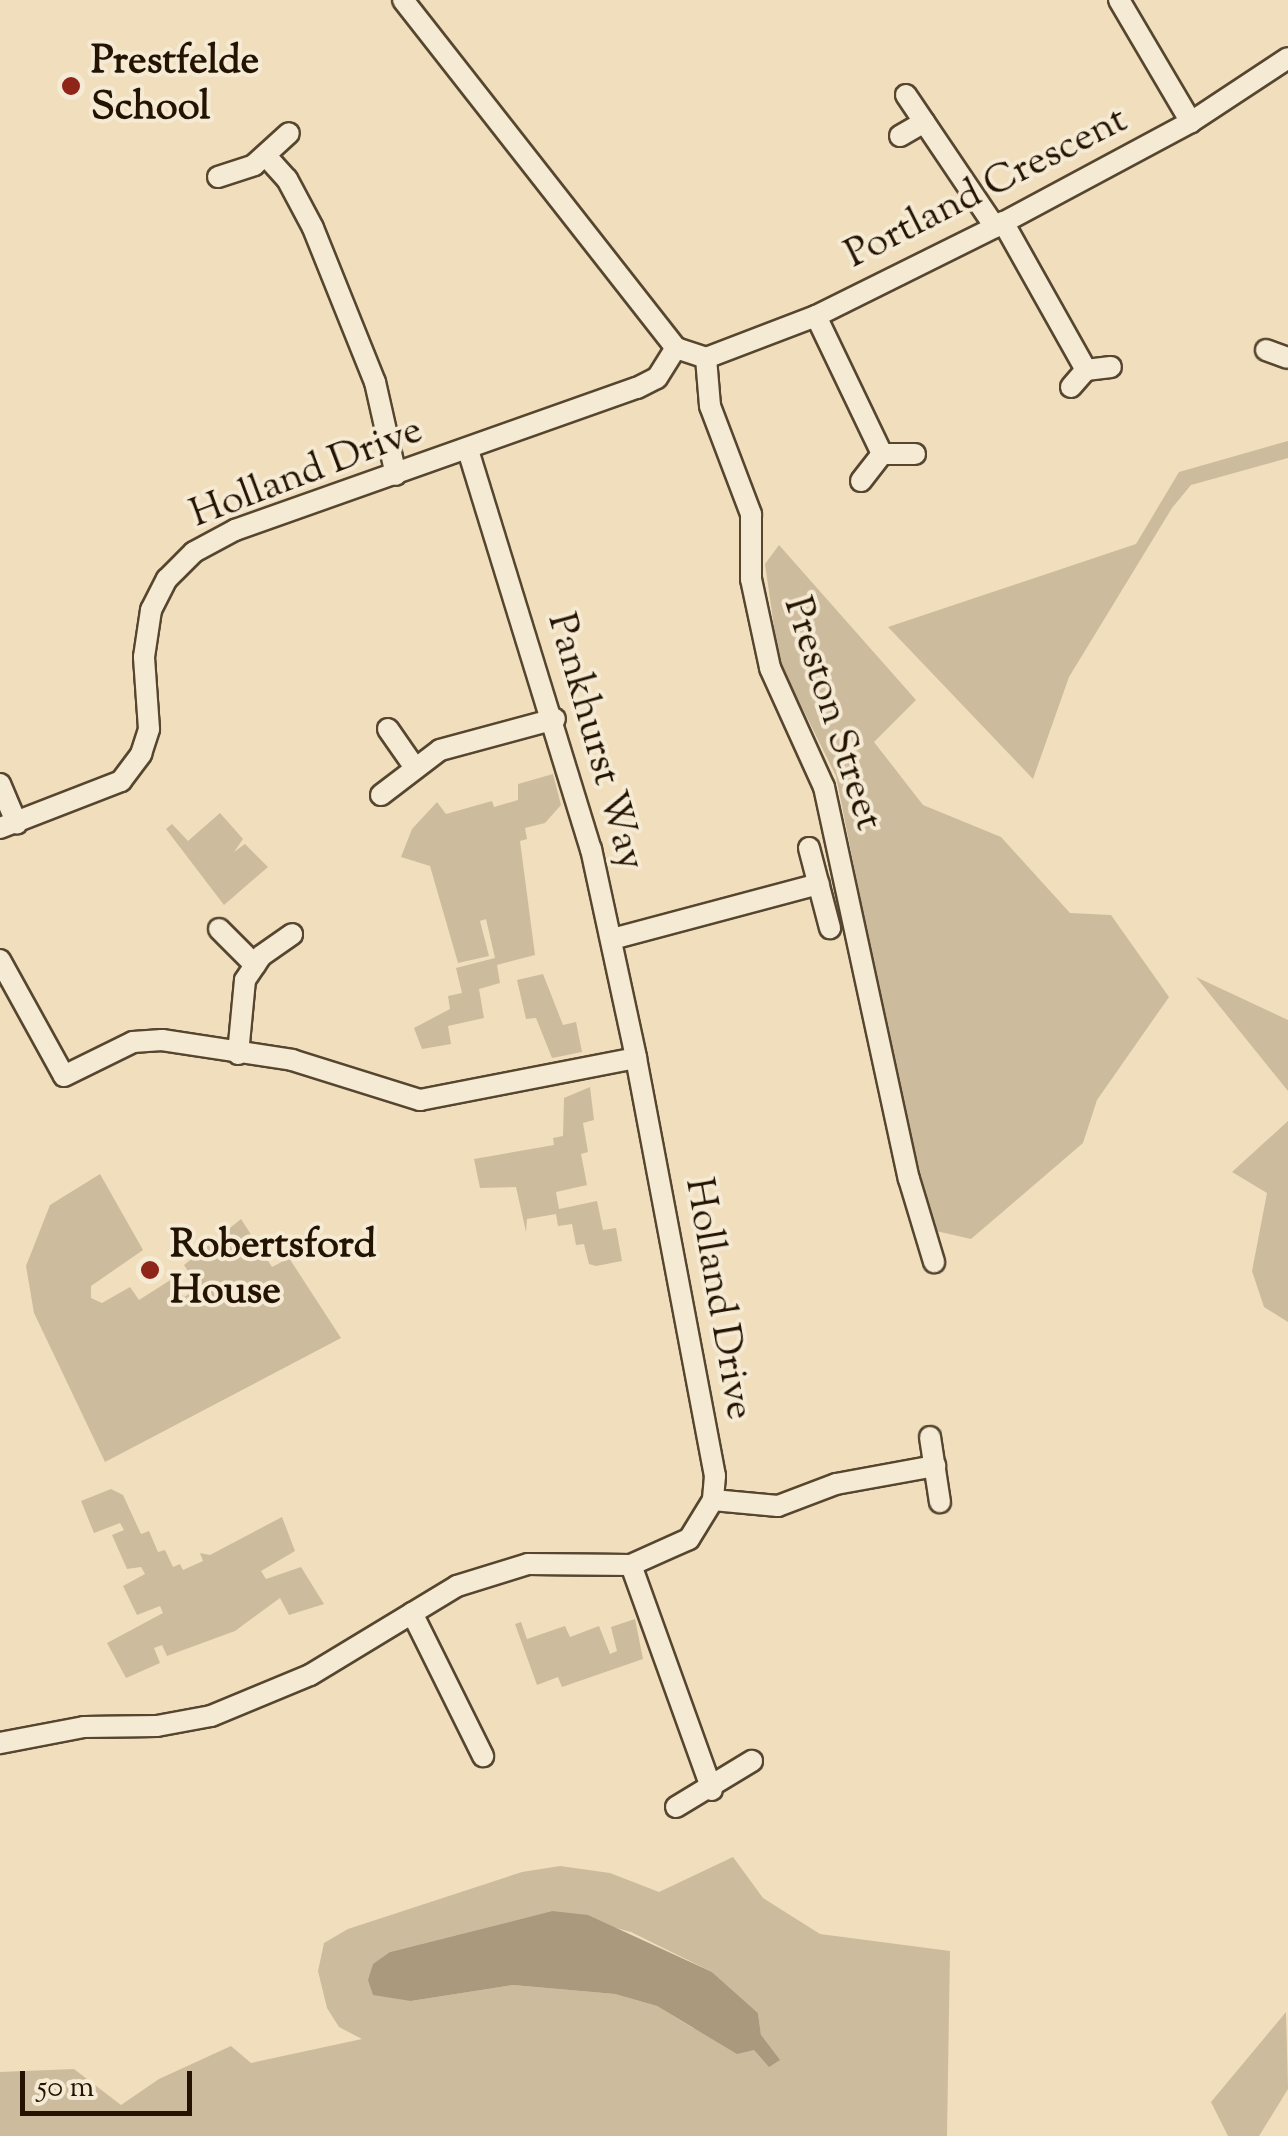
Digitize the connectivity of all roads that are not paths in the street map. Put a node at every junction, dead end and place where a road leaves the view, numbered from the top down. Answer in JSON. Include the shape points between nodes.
{"nodes":[{"id":1,"x":403,"y":0,"type":"edge"},
{"id":2,"x":1119,"y":0,"type":"edge"},
{"id":3,"x":1288,"y":58,"type":"edge"},
{"id":4,"x":906,"y":95,"type":"dead end"},
{"id":5,"x":924,"y":122,"type":"junction"},
{"id":6,"x":1190,"y":122,"type":"junction"},
{"id":7,"x":289,"y":133,"type":"dead end"},
{"id":8,"x":900,"y":136,"type":"dead end"},
{"id":9,"x":266,"y":156,"type":"junction"},
{"id":10,"x":218,"y":177,"type":"dead end"},
{"id":11,"x":999,"y":225,"type":"junction"},
{"id":12,"x":816,"y":316,"type":"junction"},
{"id":13,"x":676,"y":348,"type":"junction"},
{"id":14,"x":1266,"y":350,"type":"dead end"},
{"id":15,"x":706,"y":358,"type":"junction"},
{"id":16,"x":1288,"y":358,"type":"edge"},
{"id":17,"x":1111,"y":367,"type":"dead end"},
{"id":18,"x":1086,"y":370,"type":"junction"},
{"id":19,"x":1071,"y":387,"type":"dead end"},
{"id":20,"x":468,"y":450,"type":"junction"},
{"id":21,"x":882,"y":454,"type":"junction"},
{"id":22,"x":915,"y":454,"type":"dead end"},
{"id":23,"x":396,"y":475,"type":"junction"},
{"id":24,"x":861,"y":481,"type":"dead end"},
{"id":25,"x":554,"y":719,"type":"junction"},
{"id":26,"x":388,"y":730,"type":"dead end"},
{"id":27,"x":413,"y":765,"type":"junction"},
{"id":28,"x":0,"y":784,"type":"edge"},
{"id":29,"x":381,"y":795,"type":"dead end"},
{"id":30,"x":8,"y":826,"type":"edge"},
{"id":31,"x":810,"y":848,"type":"dead end"},
{"id":32,"x":819,"y":884,"type":"junction"},
{"id":33,"x":830,"y":928,"type":"dead end"},
{"id":34,"x":219,"y":929,"type":"dead end"},
{"id":35,"x":292,"y":934,"type":"dead end"},
{"id":36,"x":612,"y":939,"type":"junction"},
{"id":37,"x":0,"y":960,"type":"edge"},
{"id":38,"x":256,"y":965,"type":"junction"},
{"id":39,"x":238,"y":1054,"type":"junction"},
{"id":40,"x":636,"y":1058,"type":"junction"},
{"id":41,"x":934,"y":1262,"type":"dead end"},
{"id":42,"x":930,"y":1437,"type":"dead end"},
{"id":43,"x":935,"y":1466,"type":"junction"},
{"id":44,"x":714,"y":1500,"type":"junction"},
{"id":45,"x":940,"y":1502,"type":"dead end"},
{"id":46,"x":632,"y":1565,"type":"junction"},
{"id":47,"x":412,"y":1613,"type":"junction"},
{"id":48,"x":0,"y":1743,"type":"edge"},
{"id":49,"x":483,"y":1756,"type":"dead end"},
{"id":50,"x":752,"y":1760,"type":"dead end"},
{"id":51,"x":712,"y":1790,"type":"junction"},
{"id":52,"x":676,"y":1808,"type":"dead end"}],
"edges":[{"from":1,"to":13,"type":"street"},
{"from":2,"to":6,"type":"street"},
{"from":3,"to":6,"type":"street","name":"Portland Crescent"},
{"from":4,"to":5,"type":"street"},
{"from":5,"to":8,"type":"street"},
{"from":5,"to":11,"type":"street"},
{"from":6,"to":11,"type":"street","name":"Portland Crescent"},
{"from":7,"to":9,"type":"street"},
{"from":9,"to":10,"type":"street"},
{"from":9,"to":23,"type":"street","via":[[287,179],[313,228],[376,382]]},
{"from":11,"to":12,"type":"street","name":"Portland Crescent"},
{"from":11,"to":18,"type":"street"},
{"from":12,"to":15,"type":"street","name":"Portland Crescent"},
{"from":12,"to":21,"type":"street"},
{"from":13,"to":15,"type":"street"},
{"from":13,"to":20,"type":"street","name":"Holland Drive","via":[[657,378],[637,388]]},
{"from":14,"to":16,"type":"street"},
{"from":15,"to":41,"type":"street","name":"Preston Street","via":[[710,406],[750,514],[751,578],[770,668],[824,787]]},
{"from":17,"to":18,"type":"street"},
{"from":18,"to":19,"type":"street"},
{"from":20,"to":23,"type":"street","name":"Holland Drive"},
{"from":20,"to":25,"type":"street","name":"Pankhurst Way"},
{"from":21,"to":22,"type":"street"},
{"from":21,"to":24,"type":"street"},
{"from":23,"to":30,"type":"street","name":"Holland Drive","via":[[224,535],[182,560],[159,594],[147,631],[149,729],[141,754],[121,782]]},
{"from":25,"to":27,"type":"street","via":[[440,750]]},
{"from":25,"to":36,"type":"street","name":"Pankhurst Way"},
{"from":26,"to":27,"type":"street"},
{"from":27,"to":29,"type":"street"},
{"from":28,"to":30,"type":"street"},
{"from":31,"to":32,"type":"street"},
{"from":32,"to":33,"type":"street"},
{"from":32,"to":36,"type":"street"},
{"from":34,"to":38,"type":"street"},
{"from":35,"to":38,"type":"street"},
{"from":36,"to":40,"type":"street","name":"Pankhurst Way"},
{"from":37,"to":39,"type":"street","via":[[64,1076],[147,1040]]},
{"from":38,"to":39,"type":"street","via":[[245,980]]},
{"from":39,"to":40,"type":"street","via":[[324,1068],[420,1100]]},
{"from":40,"to":44,"type":"street","name":"Holland Drive"},
{"from":42,"to":43,"type":"street"},
{"from":43,"to":44,"type":"street","via":[[836,1484],[778,1506]]},
{"from":43,"to":45,"type":"street"},
{"from":44,"to":46,"type":"street","via":[[689,1539]]},
{"from":46,"to":47,"type":"street","via":[[528,1564],[457,1586]]},
{"from":46,"to":51,"type":"street"},
{"from":47,"to":48,"type":"street","via":[[310,1675],[210,1716],[157,1726],[84,1727]]},
{"from":47,"to":49,"type":"street"},
{"from":50,"to":51,"type":"street"},
{"from":51,"to":52,"type":"street"}]}
